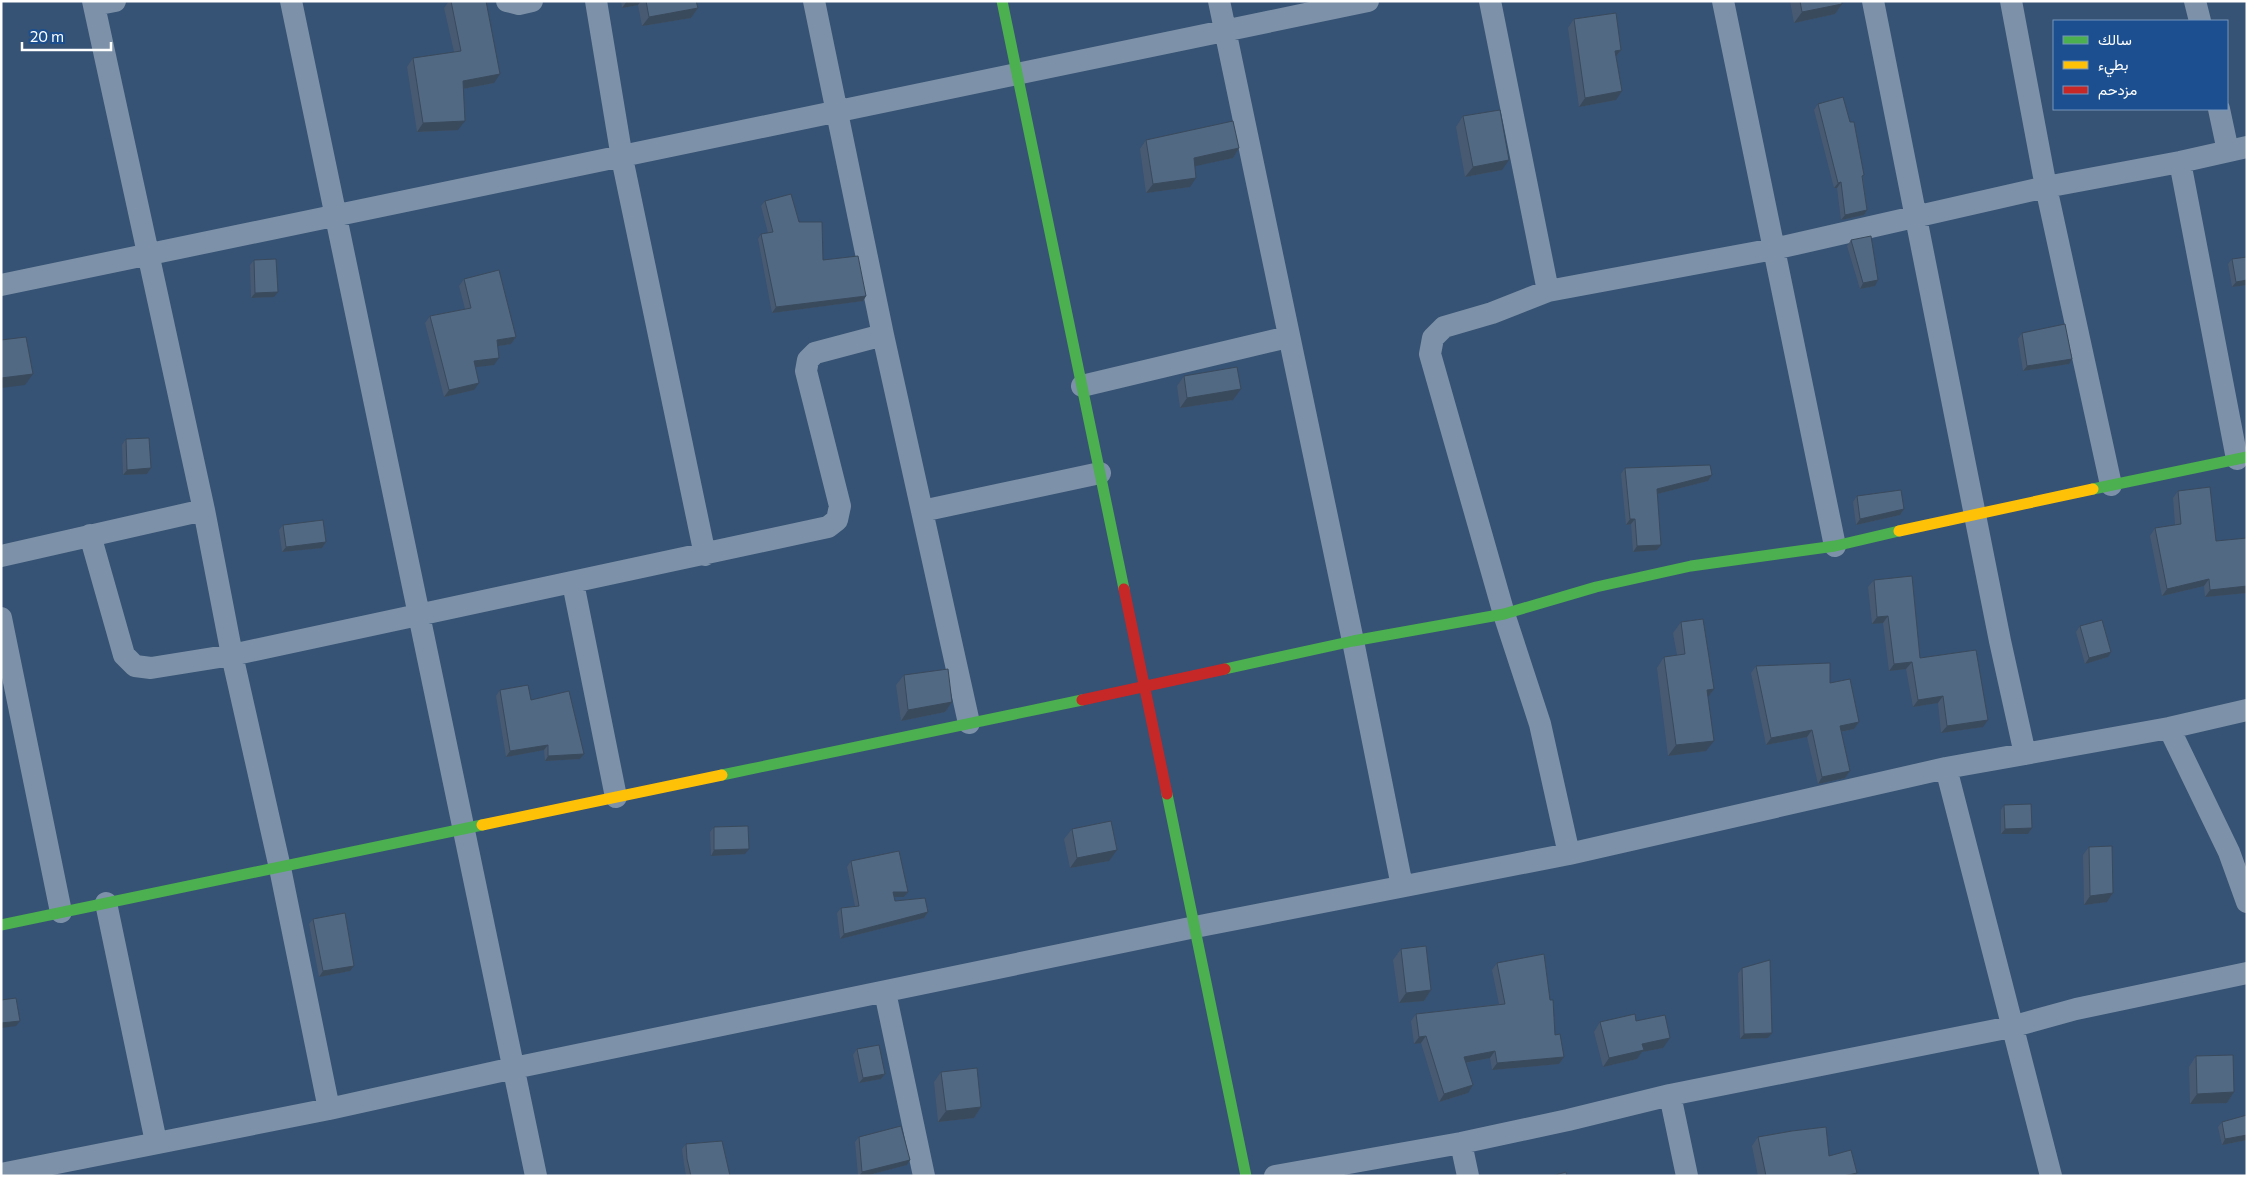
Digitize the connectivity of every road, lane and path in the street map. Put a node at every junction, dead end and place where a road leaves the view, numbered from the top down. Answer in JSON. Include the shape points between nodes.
{"nodes":[{"id":1,"x":291,"y":1,"type":"edge"},
{"id":2,"x":507,"y":1,"type":"edge"},
{"id":3,"x":532,"y":1,"type":"edge"},
{"id":4,"x":596,"y":1,"type":"edge"},
{"id":5,"x":814,"y":1,"type":"edge"},
{"id":6,"x":1002,"y":1,"type":"edge"},
{"id":7,"x":1219,"y":1,"type":"edge"},
{"id":8,"x":1368,"y":1,"type":"edge"},
{"id":9,"x":1490,"y":1,"type":"edge"},
{"id":10,"x":1723,"y":1,"type":"edge"},
{"id":11,"x":1873,"y":1,"type":"edge"},
{"id":12,"x":2011,"y":1,"type":"edge"},
{"id":13,"x":2196,"y":1,"type":"edge"},
{"id":14,"x":100,"y":3,"type":"edge"},
{"id":15,"x":2200,"y":20,"type":"edge"},
{"id":16,"x":1225,"y":32,"type":"junction"},
{"id":17,"x":1017,"y":73,"type":"junction"},
{"id":18,"x":2219,"y":110,"type":"edge"},
{"id":19,"x":836,"y":113,"type":"junction"},
{"id":20,"x":2237,"y":149,"type":"edge"},
{"id":21,"x":622,"y":158,"type":"junction"},
{"id":22,"x":2180,"y":162,"type":"junction"},
{"id":23,"x":2046,"y":187,"type":"junction"},
{"id":24,"x":335,"y":215,"type":"junction"},
{"id":25,"x":1916,"y":216,"type":"junction"},
{"id":26,"x":1774,"y":249,"type":"junction"},
{"id":27,"x":148,"y":254,"type":"junction"},
{"id":28,"x":1,"y":285,"type":"edge"},
{"id":29,"x":1548,"y":291,"type":"junction"},
{"id":30,"x":883,"y":335,"type":"junction"},
{"id":31,"x":1288,"y":337,"type":"junction"},
{"id":32,"x":1082,"y":386,"type":"junction"},
{"id":33,"x":2242,"y":458,"type":"edge"},
{"id":34,"x":1100,"y":473,"type":"junction"},
{"id":35,"x":2111,"y":485,"type":"junction"},
{"id":36,"x":204,"y":510,"type":"junction"},
{"id":37,"x":922,"y":511,"type":"junction"},
{"id":38,"x":1976,"y":513,"type":"junction"},
{"id":39,"x":90,"y":535,"type":"junction"},
{"id":40,"x":1835,"y":546,"type":"junction"},
{"id":41,"x":705,"y":555,"type":"junction"},
{"id":42,"x":1,"y":556,"type":"edge"},
{"id":43,"x":573,"y":583,"type":"junction"},
{"id":44,"x":1504,"y":614,"type":"junction"},
{"id":45,"x":419,"y":616,"type":"junction"},
{"id":46,"x":1,"y":618,"type":"edge"},
{"id":47,"x":1353,"y":640,"type":"junction"},
{"id":48,"x":232,"y":655,"type":"junction"},
{"id":49,"x":1144,"y":686,"type":"junction"},
{"id":50,"x":2247,"y":710,"type":"edge"},
{"id":51,"x":969,"y":723,"type":"junction"},
{"id":52,"x":2169,"y":728,"type":"junction"},
{"id":53,"x":2025,"y":754,"type":"junction"},
{"id":54,"x":1946,"y":768,"type":"junction"},
{"id":55,"x":616,"y":797,"type":"junction"},
{"id":56,"x":464,"y":828,"type":"junction"},
{"id":57,"x":1569,"y":854,"type":"junction"},
{"id":58,"x":280,"y":868,"type":"junction"},
{"id":59,"x":1402,"y":886,"type":"junction"},
{"id":60,"x":2247,"y":902,"type":"edge"},
{"id":61,"x":106,"y":903,"type":"junction"},
{"id":62,"x":61,"y":912,"type":"junction"},
{"id":63,"x":1,"y":925,"type":"edge"},
{"id":64,"x":1195,"y":927,"type":"junction"},
{"id":65,"x":2247,"y":973,"type":"edge"},
{"id":66,"x":885,"y":992,"type":"junction"},
{"id":67,"x":2011,"y":1027,"type":"junction"},
{"id":68,"x":514,"y":1068,"type":"junction"},
{"id":69,"x":1670,"y":1095,"type":"junction"},
{"id":70,"x":329,"y":1109,"type":"junction"},
{"id":71,"x":156,"y":1142,"type":"junction"},
{"id":72,"x":1461,"y":1143,"type":"junction"},
{"id":73,"x":1,"y":1174,"type":"edge"},
{"id":74,"x":536,"y":1176,"type":"edge"},
{"id":75,"x":924,"y":1176,"type":"edge"},
{"id":76,"x":1246,"y":1176,"type":"edge"},
{"id":77,"x":1275,"y":1176,"type":"edge"},
{"id":78,"x":1468,"y":1176,"type":"edge"},
{"id":79,"x":1687,"y":1176,"type":"edge"},
{"id":80,"x":2051,"y":1176,"type":"edge"}],
"edges":[{"from":1,"to":24,"type":"street"},
{"from":2,"to":3,"type":"street","via":[[520,4]]},
{"from":4,"to":21,"type":"street"},
{"from":5,"to":19,"type":"street"},
{"from":6,"to":17,"type":"street"},
{"from":7,"to":16,"type":"street"},
{"from":8,"to":16,"type":"street"},
{"from":9,"to":29,"type":"street"},
{"from":10,"to":26,"type":"street"},
{"from":11,"to":25,"type":"street"},
{"from":12,"to":23,"type":"street"},
{"from":13,"to":15,"type":"street"},
{"from":14,"to":27,"type":"street"},
{"from":16,"to":17,"type":"street"},
{"from":16,"to":31,"type":"street"},
{"from":17,"to":19,"type":"street"},
{"from":17,"to":32,"type":"street"},
{"from":18,"to":20,"type":"street"},
{"from":19,"to":21,"type":"street"},
{"from":19,"to":30,"type":"street"},
{"from":20,"to":22,"type":"street"},
{"from":21,"to":24,"type":"street"},
{"from":21,"to":41,"type":"street"},
{"from":22,"to":23,"type":"street"},
{"from":22,"to":33,"type":"street"},
{"from":23,"to":25,"type":"street"},
{"from":23,"to":35,"type":"street"},
{"from":24,"to":27,"type":"street"},
{"from":24,"to":45,"type":"street"},
{"from":25,"to":26,"type":"street"},
{"from":25,"to":38,"type":"street"},
{"from":26,"to":29,"type":"street"},
{"from":26,"to":40,"type":"street"},
{"from":27,"to":28,"type":"street"},
{"from":27,"to":36,"type":"street"},
{"from":29,"to":44,"type":"street","via":[[1444,327],[1433,338],[1430,354]]},
{"from":30,"to":37,"type":"street"},
{"from":30,"to":41,"type":"street","via":[[815,353],[808,360],[806,371],[840,506],[837,520],[828,527]]},
{"from":31,"to":32,"type":"street"},
{"from":31,"to":47,"type":"street"},
{"from":32,"to":34,"type":"street"},
{"from":33,"to":35,"type":"street"},
{"from":34,"to":37,"type":"street"},
{"from":34,"to":49,"type":"street"},
{"from":35,"to":38,"type":"street"},
{"from":36,"to":39,"type":"street"},
{"from":36,"to":48,"type":"street"},
{"from":37,"to":51,"type":"street"},
{"from":38,"to":40,"type":"street"},
{"from":38,"to":53,"type":"street"},
{"from":39,"to":42,"type":"street"},
{"from":39,"to":48,"type":"street","via":[[124,655],[135,666],[151,668]]},
{"from":40,"to":44,"type":"street","via":[[1691,566],[1596,587]]},
{"from":41,"to":43,"type":"street"},
{"from":43,"to":45,"type":"street"},
{"from":43,"to":55,"type":"street"},
{"from":44,"to":47,"type":"street"},
{"from":44,"to":57,"type":"street","via":[[1540,724]]},
{"from":45,"to":48,"type":"street"},
{"from":45,"to":56,"type":"street"},
{"from":46,"to":62,"type":"street"},
{"from":47,"to":49,"type":"street"},
{"from":47,"to":59,"type":"street"},
{"from":48,"to":58,"type":"street"},
{"from":49,"to":51,"type":"street"},
{"from":49,"to":64,"type":"street"},
{"from":50,"to":52,"type":"street"},
{"from":51,"to":55,"type":"street"},
{"from":52,"to":53,"type":"street"},
{"from":52,"to":60,"type":"street","via":[[2229,852]]},
{"from":53,"to":54,"type":"street"},
{"from":54,"to":57,"type":"street"},
{"from":54,"to":67,"type":"street"},
{"from":55,"to":56,"type":"street"},
{"from":56,"to":58,"type":"street"},
{"from":56,"to":68,"type":"street"},
{"from":57,"to":59,"type":"street"},
{"from":58,"to":61,"type":"street"},
{"from":58,"to":70,"type":"street"},
{"from":59,"to":64,"type":"street"},
{"from":61,"to":62,"type":"street"},
{"from":61,"to":71,"type":"street"},
{"from":62,"to":63,"type":"street"},
{"from":64,"to":66,"type":"street"},
{"from":64,"to":76,"type":"street"},
{"from":65,"to":67,"type":"street","via":[[2076,1009]]},
{"from":66,"to":68,"type":"street"},
{"from":66,"to":75,"type":"street"},
{"from":67,"to":69,"type":"street"},
{"from":67,"to":80,"type":"street"},
{"from":68,"to":70,"type":"street"},
{"from":68,"to":74,"type":"street"},
{"from":69,"to":72,"type":"street"},
{"from":69,"to":79,"type":"street"},
{"from":70,"to":71,"type":"street"},
{"from":71,"to":73,"type":"street"},
{"from":72,"to":77,"type":"street"},
{"from":72,"to":78,"type":"street"}]}
